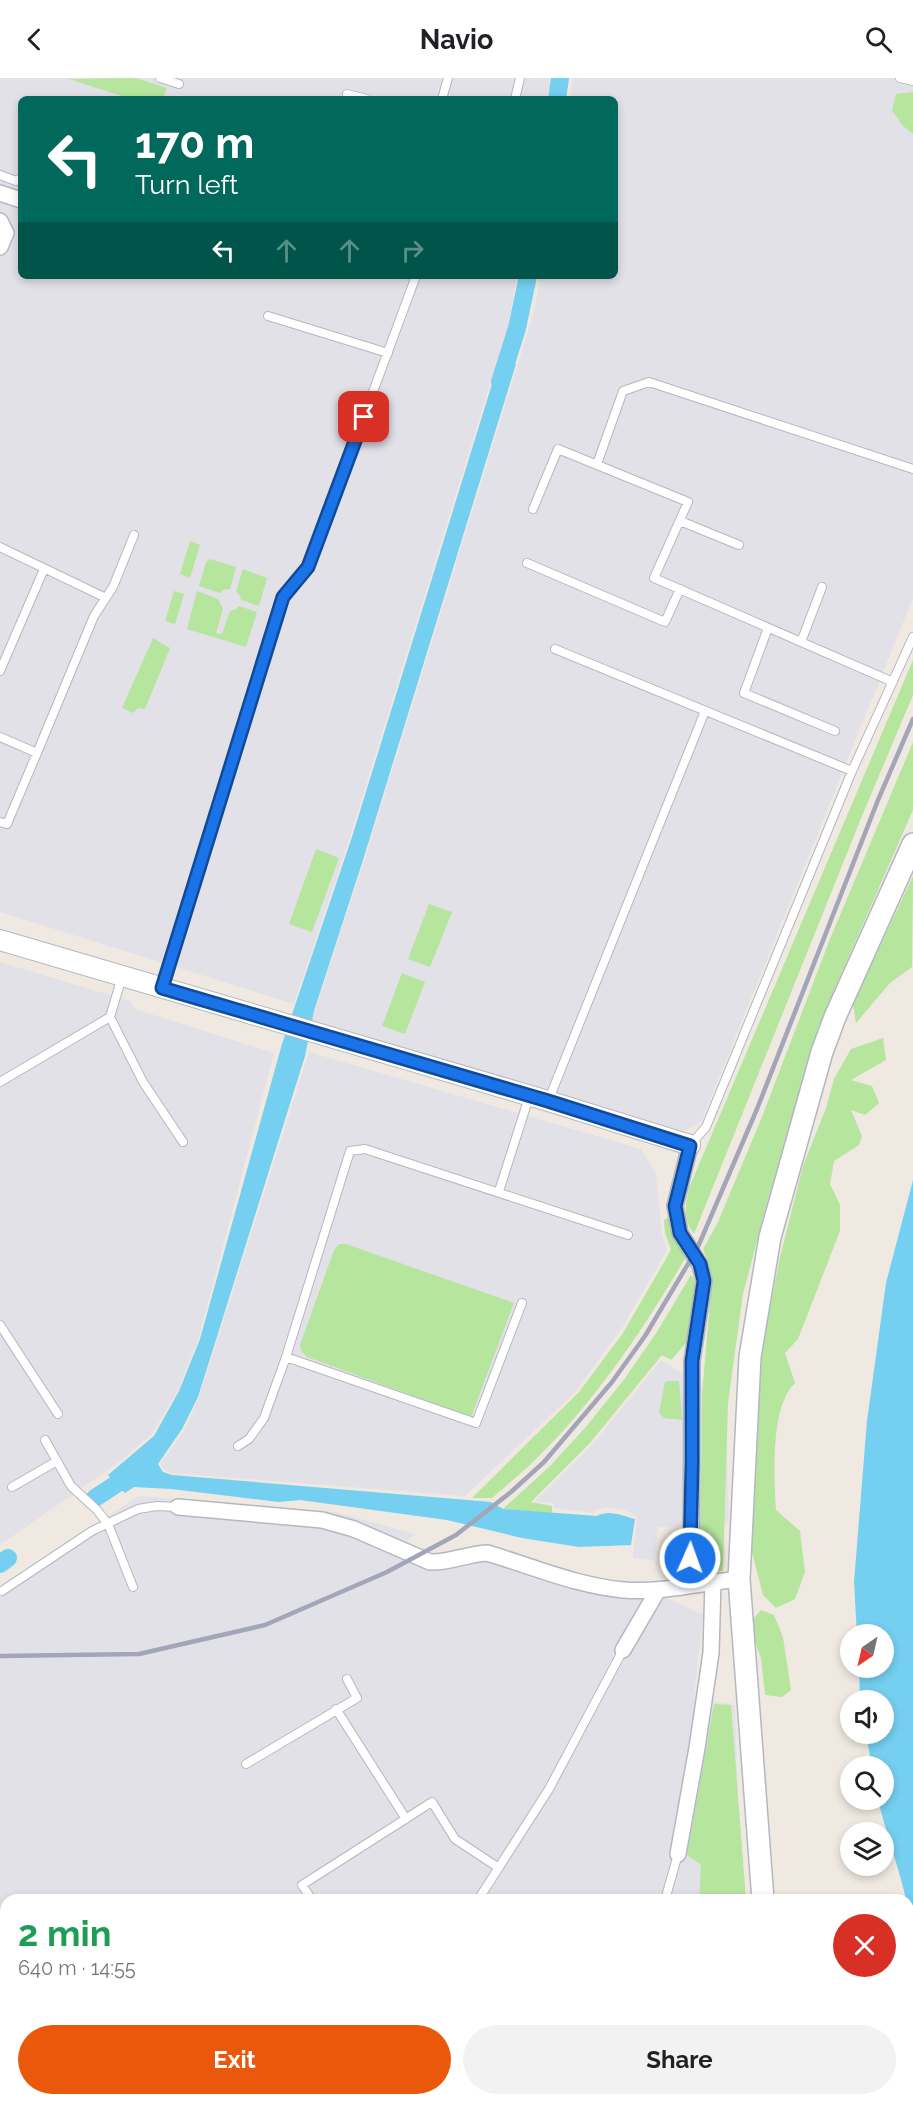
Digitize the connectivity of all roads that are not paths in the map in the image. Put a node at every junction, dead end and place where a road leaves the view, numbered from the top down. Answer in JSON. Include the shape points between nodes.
{"nodes":[{"id":1,"x":160,"y":78,"type":"edge"},
{"id":2,"x":448,"y":78,"type":"edge"},
{"id":3,"x":520,"y":78,"type":"edge"},
{"id":4,"x":900,"y":78,"type":"edge"},
{"id":5,"x":913,"y":81,"type":"edge"},
{"id":6,"x":179,"y":84,"type":"dead end"},
{"id":7,"x":347,"y":94,"type":"dead end"},
{"id":8,"x":355,"y":96,"type":"edge"},
{"id":9,"x":443,"y":96,"type":"edge"},
{"id":10,"x":515,"y":96,"type":"edge"},
{"id":11,"x":0,"y":175,"type":"edge"},
{"id":12,"x":18,"y":180,"type":"edge"},
{"id":13,"x":0,"y":195,"type":"edge"},
{"id":14,"x":18,"y":199,"type":"edge"},
{"id":15,"x":0,"y":221,"type":"edge"},
{"id":16,"x":0,"y":247,"type":"edge"},
{"id":17,"x":415,"y":279,"type":"edge"},
{"id":18,"x":268,"y":316,"type":"dead end"},
{"id":19,"x":388,"y":353,"type":"junction"},
{"id":20,"x":597,"y":464,"type":"junction"},
{"id":21,"x":913,"y":469,"type":"edge"},
{"id":22,"x":533,"y":509,"type":"dead end"},
{"id":23,"x":680,"y":521,"type":"junction"},
{"id":24,"x":134,"y":535,"type":"dead end"},
{"id":25,"x":739,"y":545,"type":"dead end"},
{"id":26,"x":0,"y":547,"type":"edge"},
{"id":27,"x":527,"y":563,"type":"dead end"},
{"id":28,"x":44,"y":569,"type":"junction"},
{"id":29,"x":822,"y":587,"type":"dead end"},
{"id":30,"x":680,"y":589,"type":"junction"},
{"id":31,"x":106,"y":598,"type":"junction"},
{"id":32,"x":768,"y":628,"type":"junction"},
{"id":33,"x":913,"y":637,"type":"edge"},
{"id":34,"x":801,"y":642,"type":"junction"},
{"id":35,"x":555,"y":649,"type":"dead end"},
{"id":36,"x":0,"y":671,"type":"edge"},
{"id":37,"x":893,"y":682,"type":"junction"},
{"id":38,"x":705,"y":711,"type":"junction"},
{"id":39,"x":835,"y":731,"type":"dead end"},
{"id":40,"x":0,"y":737,"type":"edge"},
{"id":41,"x":37,"y":753,"type":"junction"},
{"id":42,"x":852,"y":771,"type":"junction"},
{"id":43,"x":0,"y":822,"type":"edge"},
{"id":44,"x":913,"y":844,"type":"edge"},
{"id":45,"x":0,"y":940,"type":"edge"},
{"id":46,"x":122,"y":976,"type":"junction"},
{"id":47,"x":162,"y":988,"type":"junction"},
{"id":48,"x":110,"y":1017,"type":"junction"},
{"id":49,"x":0,"y":1082,"type":"edge"},
{"id":50,"x":539,"y":1099,"type":"junction"},
{"id":51,"x":183,"y":1142,"type":"dead end"},
{"id":52,"x":690,"y":1146,"type":"junction"},
{"id":53,"x":499,"y":1191,"type":"junction"},
{"id":54,"x":628,"y":1235,"type":"dead end"},
{"id":55,"x":522,"y":1303,"type":"dead end"},
{"id":56,"x":0,"y":1325,"type":"edge"},
{"id":57,"x":286,"y":1357,"type":"junction"},
{"id":58,"x":58,"y":1414,"type":"dead end"},
{"id":59,"x":45,"y":1440,"type":"dead end"},
{"id":60,"x":238,"y":1446,"type":"dead end"},
{"id":61,"x":57,"y":1461,"type":"junction"},
{"id":62,"x":12,"y":1487,"type":"dead end"},
{"id":63,"x":178,"y":1506,"type":"joint"},
{"id":64,"x":108,"y":1524,"type":"junction"},
{"id":65,"x":739,"y":1579,"type":"junction"},
{"id":66,"x":713,"y":1582,"type":"junction"},
{"id":67,"x":691,"y":1584,"type":"junction"},
{"id":68,"x":133,"y":1587,"type":"dead end"},
{"id":69,"x":658,"y":1590,"type":"junction"},
{"id":70,"x":2,"y":1591,"type":"dead end"},
{"id":71,"x":623,"y":1650,"type":"joint"},
{"id":72,"x":347,"y":1679,"type":"dead end"},
{"id":73,"x":336,"y":1709,"type":"junction"},
{"id":74,"x":246,"y":1764,"type":"dead end"},
{"id":75,"x":406,"y":1819,"type":"junction"},
{"id":76,"x":678,"y":1854,"type":"joint"},
{"id":77,"x":499,"y":1868,"type":"junction"},
{"id":78,"x":308,"y":1894,"type":"edge"},
{"id":79,"x":482,"y":1894,"type":"edge"},
{"id":80,"x":667,"y":1894,"type":"edge"},
{"id":81,"x":763,"y":1894,"type":"edge"}],
"edges":[{"from":1,"to":6,"type":"lane"},
{"from":2,"to":9,"type":"lane"},
{"from":3,"to":10,"type":"lane"},
{"from":4,"to":5,"type":"lane"},
{"from":7,"to":8,"type":"lane"},
{"from":11,"to":12,"type":"lane"},
{"from":13,"to":14,"type":"street"},
{"from":15,"to":16,"type":"street","via":[[6,232]]},
{"from":17,"to":19,"type":"lane"},
{"from":18,"to":19,"type":"lane"},
{"from":19,"to":47,"type":"lane","via":[[308,567],[283,597]]},
{"from":20,"to":21,"type":"lane","via":[[623,391],[649,382]]},
{"from":20,"to":22,"type":"lane","via":[[558,449]]},
{"from":20,"to":23,"type":"lane","via":[[688,502]]},
{"from":23,"to":25,"type":"lane"},
{"from":23,"to":30,"type":"lane","via":[[654,578]]},
{"from":24,"to":31,"type":"lane"},
{"from":26,"to":28,"type":"lane"},
{"from":27,"to":30,"type":"lane","via":[[666,622]]},
{"from":28,"to":31,"type":"lane"},
{"from":28,"to":36,"type":"lane"},
{"from":29,"to":34,"type":"lane"},
{"from":30,"to":32,"type":"lane"},
{"from":31,"to":41,"type":"lane","via":[[94,616]]},
{"from":32,"to":34,"type":"lane"},
{"from":32,"to":39,"type":"lane","via":[[744,693]]},
{"from":33,"to":37,"type":"lane"},
{"from":34,"to":37,"type":"lane"},
{"from":35,"to":38,"type":"lane"},
{"from":37,"to":42,"type":"lane"},
{"from":38,"to":42,"type":"lane"},
{"from":38,"to":50,"type":"lane"},
{"from":40,"to":41,"type":"lane"},
{"from":41,"to":43,"type":"lane","via":[[7,824]]},
{"from":42,"to":52,"type":"lane","via":[[706,1127]]},
{"from":44,"to":65,"type":"main road","via":[[822,1052],[770,1237],[750,1357]]},
{"from":45,"to":46,"type":"street"},
{"from":46,"to":47,"type":"street"},
{"from":46,"to":48,"type":"lane"},
{"from":47,"to":50,"type":"street"},
{"from":48,"to":49,"type":"lane"},
{"from":48,"to":51,"type":"lane","via":[[143,1082]]},
{"from":50,"to":52,"type":"street"},
{"from":50,"to":53,"type":"lane"},
{"from":52,"to":67,"type":"street","via":[[675,1206],[680,1233],[700,1264],[704,1281],[692,1361]]},
{"from":53,"to":54,"type":"lane"},
{"from":53,"to":57,"type":"lane","via":[[365,1149],[350,1152]]},
{"from":55,"to":57,"type":"lane","via":[[477,1423]]},
{"from":56,"to":58,"type":"lane"},
{"from":57,"to":60,"type":"lane","via":[[264,1418],[249,1439]]},
{"from":59,"to":61,"type":"lane"},
{"from":61,"to":62,"type":"lane"},
{"from":61,"to":64,"type":"lane","via":[[71,1486]]},
{"from":63,"to":64,"type":"lane","via":[[138,1509]]},
{"from":63,"to":69,"type":"street","via":[[322,1521],[354,1529],[430,1562],[486,1553],[573,1580],[624,1590]]},
{"from":64,"to":68,"type":"lane"},
{"from":64,"to":70,"type":"lane"},
{"from":65,"to":66,"type":"street"},
{"from":65,"to":81,"type":"main road"},
{"from":66,"to":67,"type":"street"},
{"from":66,"to":76,"type":"street","via":[[711,1653]]},
{"from":67,"to":69,"type":"street"},
{"from":69,"to":71,"type":"street"},
{"from":71,"to":77,"type":"lane","via":[[549,1789]]},
{"from":72,"to":73,"type":"lane","via":[[357,1698]]},
{"from":73,"to":74,"type":"lane"},
{"from":73,"to":75,"type":"lane"},
{"from":75,"to":77,"type":"lane","via":[[432,1803],[455,1839]]},
{"from":75,"to":78,"type":"lane","via":[[303,1885]]},
{"from":76,"to":80,"type":"lane"},
{"from":77,"to":79,"type":"lane"}]}
